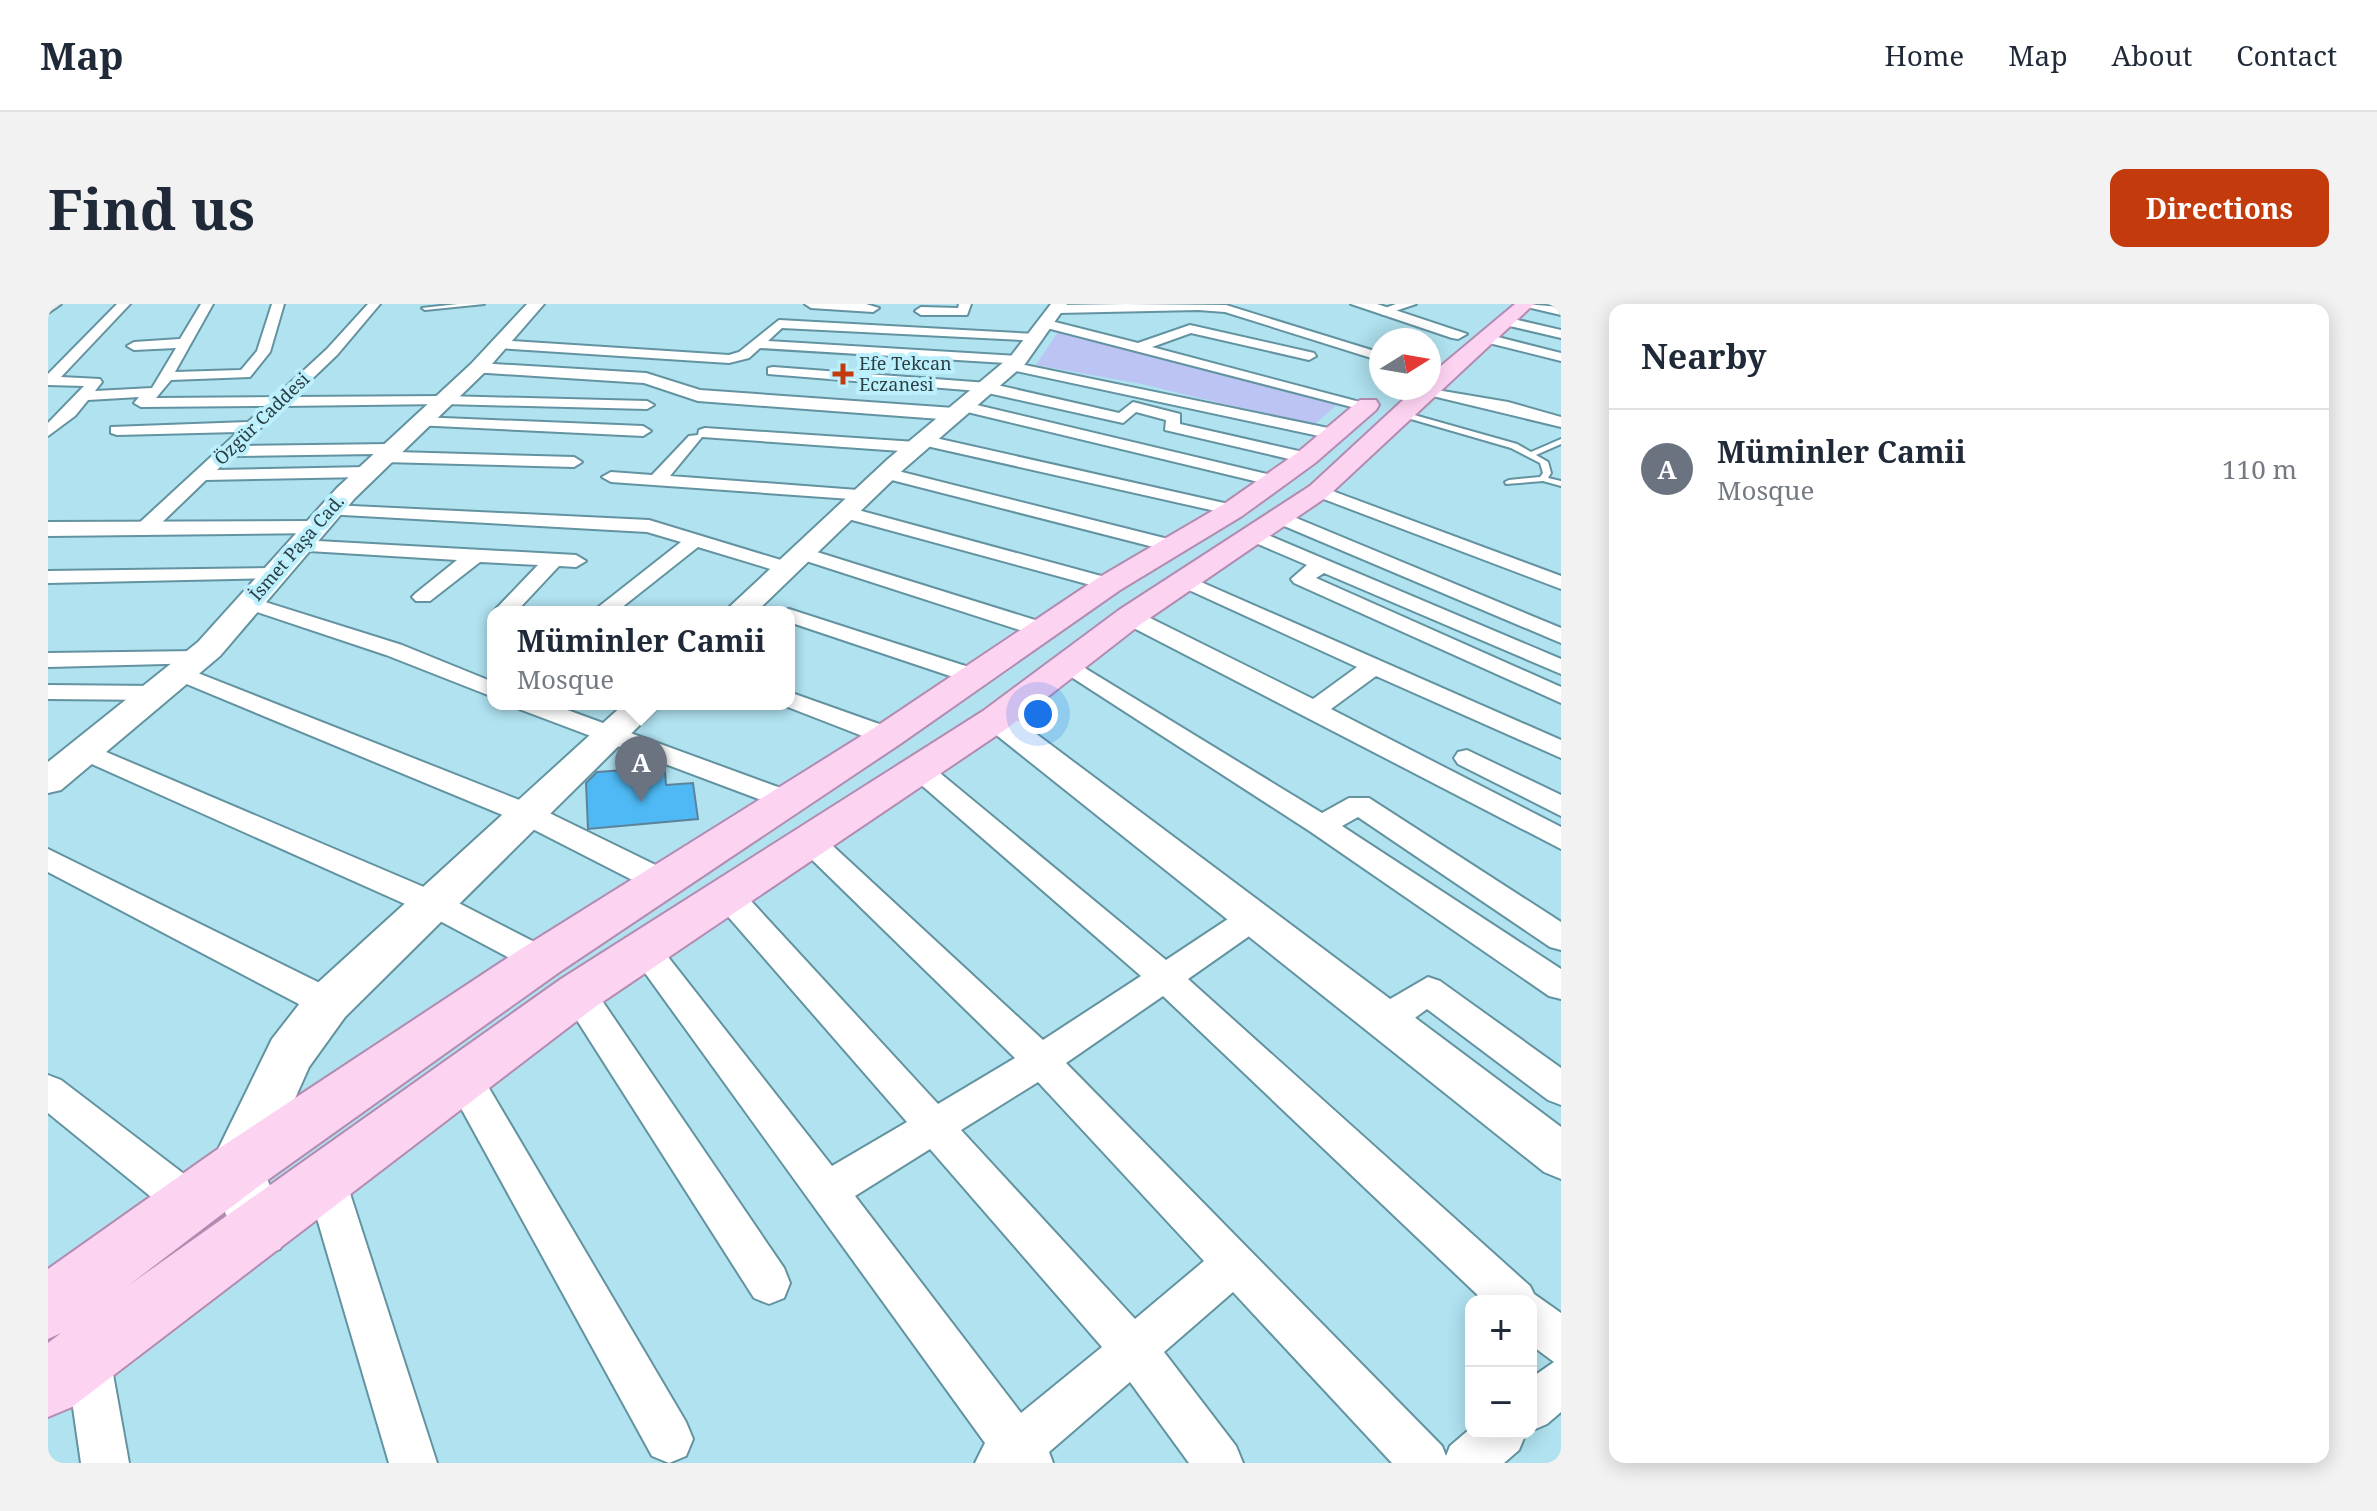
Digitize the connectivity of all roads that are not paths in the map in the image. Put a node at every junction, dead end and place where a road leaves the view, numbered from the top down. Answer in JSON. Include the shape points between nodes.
{"nodes":[{"id":1,"x":55,"y":304,"type":"edge"},
{"id":2,"x":124,"y":304,"type":"edge"},
{"id":3,"x":207,"y":304,"type":"edge"},
{"id":4,"x":278,"y":304,"type":"edge"},
{"id":5,"x":374,"y":304,"type":"edge"},
{"id":6,"x":481,"y":304,"type":"edge"},
{"id":7,"x":536,"y":304,"type":"edge"},
{"id":8,"x":811,"y":304,"type":"edge"},
{"id":9,"x":965,"y":304,"type":"edge"},
{"id":10,"x":1359,"y":304,"type":"edge"},
{"id":11,"x":1410,"y":304,"type":"edge"},
{"id":12,"x":1531,"y":304,"type":"edge"},
{"id":13,"x":1179,"y":305,"type":"edge"},
{"id":14,"x":425,"y":308,"type":"dead end"},
{"id":15,"x":48,"y":309,"type":"edge"},
{"id":16,"x":885,"y":309,"type":"dead end"},
{"id":17,"x":900,"y":310,"type":"dead end"},
{"id":18,"x":1383,"y":311,"type":"junction"},
{"id":19,"x":1510,"y":311,"type":"edge"},
{"id":20,"x":1561,"y":311,"type":"edge"},
{"id":21,"x":1050,"y":319,"type":"edge"},
{"id":22,"x":1469,"y":326,"type":"junction"},
{"id":23,"x":1561,"y":326,"type":"edge"},
{"id":24,"x":1561,"y":334,"type":"edge"},
{"id":25,"x":1486,"y":338,"type":"junction"},
{"id":26,"x":186,"y":343,"type":"junction"},
{"id":27,"x":498,"y":344,"type":"junction"},
{"id":28,"x":758,"y":344,"type":"junction"},
{"id":29,"x":134,"y":346,"type":"dead end"},
{"id":30,"x":1140,"y":347,"type":"junction"},
{"id":31,"x":1441,"y":347,"type":"edge"},
{"id":32,"x":1350,"y":350,"type":"junction"},
{"id":33,"x":1369,"y":354,"type":"edge"},
{"id":34,"x":1561,"y":357,"type":"edge"},
{"id":35,"x":1327,"y":360,"type":"junction"},
{"id":36,"x":773,"y":371,"type":"dead end"},
{"id":37,"x":1441,"y":371,"type":"edge"},
{"id":38,"x":166,"y":376,"type":"junction"},
{"id":39,"x":1000,"y":376,"type":"junction"},
{"id":40,"x":49,"y":381,"type":"edge"},
{"id":41,"x":1279,"y":382,"type":"junction"},
{"id":42,"x":460,"y":385,"type":"junction"},
{"id":43,"x":296,"y":388,"type":"junction"},
{"id":44,"x":156,"y":392,"type":"junction"},
{"id":45,"x":1369,"y":392,"type":"edge"},
{"id":46,"x":85,"y":396,"type":"junction"},
{"id":47,"x":1401,"y":400,"type":"edge"},
{"id":48,"x":1401,"y":400,"type":"edge"},
{"id":49,"x":1415,"y":400,"type":"edge"},
{"id":50,"x":1441,"y":400,"type":"edge"},
{"id":51,"x":281,"y":402,"type":"junction"},
{"id":52,"x":647,"y":405,"type":"dead end"},
{"id":53,"x":959,"y":410,"type":"junction"},
{"id":54,"x":419,"y":422,"type":"junction"},
{"id":55,"x":1561,"y":422,"type":"edge"},
{"id":56,"x":255,"y":427,"type":"junction"},
{"id":57,"x":117,"y":430,"type":"dead end"},
{"id":58,"x":48,"y":431,"type":"edge"},
{"id":59,"x":643,"y":431,"type":"dead end"},
{"id":60,"x":1561,"y":441,"type":"edge"},
{"id":61,"x":918,"y":443,"type":"junction"},
{"id":62,"x":230,"y":451,"type":"junction"},
{"id":63,"x":1532,"y":454,"type":"junction"},
{"id":64,"x":380,"y":459,"type":"junction"},
{"id":65,"x":1319,"y":461,"type":"junction"},
{"id":66,"x":574,"y":462,"type":"dead end"},
{"id":67,"x":864,"y":463,"type":"dead end"},
{"id":68,"x":890,"y":470,"type":"junction"},
{"id":69,"x":204,"y":475,"type":"junction"},
{"id":70,"x":611,"y":477,"type":"dead end"},
{"id":71,"x":1543,"y":479,"type":"junction"},
{"id":72,"x":657,"y":480,"type":"junction"},
{"id":73,"x":1509,"y":482,"type":"dead end"},
{"id":74,"x":1561,"y":484,"type":"edge"},
{"id":75,"x":865,"y":495,"type":"junction"},
{"id":76,"x":1258,"y":510,"type":"junction"},
{"id":77,"x":847,"y":513,"type":"junction"},
{"id":78,"x":315,"y":528,"type":"junction"},
{"id":79,"x":48,"y":529,"type":"edge"},
{"id":80,"x":144,"y":529,"type":"junction"},
{"id":81,"x":695,"y":540,"type":"junction"},
{"id":82,"x":475,"y":556,"type":"junction"},
{"id":83,"x":554,"y":560,"type":"junction"},
{"id":84,"x":576,"y":561,"type":"dead end"},
{"id":85,"x":795,"y":561,"type":"junction"},
{"id":86,"x":1179,"y":563,"type":"junction"},
{"id":87,"x":1323,"y":564,"type":"junction"},
{"id":88,"x":275,"y":574,"type":"junction"},
{"id":89,"x":48,"y":577,"type":"edge"},
{"id":90,"x":1561,"y":583,"type":"edge"},
{"id":91,"x":1109,"y":584,"type":"junction"},
{"id":92,"x":423,"y":597,"type":"dead end"},
{"id":93,"x":249,"y":603,"type":"junction"},
{"id":94,"x":510,"y":606,"type":"edge"},
{"id":95,"x":611,"y":606,"type":"edge"},
{"id":96,"x":746,"y":606,"type":"edge"},
{"id":97,"x":795,"y":617,"type":"edge"},
{"id":98,"x":1130,"y":617,"type":"junction"},
{"id":99,"x":1043,"y":630,"type":"junction"},
{"id":100,"x":1561,"y":636,"type":"edge"},
{"id":101,"x":48,"y":660,"type":"edge"},
{"id":102,"x":188,"y":665,"type":"junction"},
{"id":103,"x":1375,"y":665,"type":"junction"},
{"id":104,"x":1070,"y":666,"type":"junction"},
{"id":105,"x":1561,"y":667,"type":"edge"},
{"id":106,"x":973,"y":676,"type":"junction"},
{"id":107,"x":487,"y":688,"type":"edge"},
{"id":108,"x":48,"y":692,"type":"edge"},
{"id":109,"x":155,"y":693,"type":"junction"},
{"id":110,"x":1561,"y":696,"type":"edge"},
{"id":111,"x":795,"y":701,"type":"edge"},
{"id":112,"x":543,"y":710,"type":"edge"},
{"id":113,"x":638,"y":710,"type":"edge"},
{"id":114,"x":1314,"y":710,"type":"junction"},
{"id":115,"x":1488,"y":717,"type":"junction"},
{"id":116,"x":996,"y":719,"type":"junction"},
{"id":117,"x":887,"y":736,"type":"junction"},
{"id":118,"x":609,"y":737,"type":"junction"},
{"id":119,"x":1561,"y":750,"type":"edge"},
{"id":120,"x":85,"y":751,"type":"junction"},
{"id":121,"x":1460,"y":769,"type":"junction"},
{"id":122,"x":920,"y":770,"type":"junction"},
{"id":123,"x":52,"y":775,"type":"edge"},
{"id":124,"x":787,"y":800,"type":"junction"},
{"id":125,"x":1561,"y":807,"type":"edge"},
{"id":126,"x":527,"y":814,"type":"junction"},
{"id":127,"x":1321,"y":825,"type":"junction"},
{"id":128,"x":1561,"y":839,"type":"edge"},
{"id":129,"x":811,"y":842,"type":"junction"},
{"id":130,"x":48,"y":859,"type":"edge"},
{"id":131,"x":661,"y":881,"type":"junction"},
{"id":132,"x":729,"y":897,"type":"junction"},
{"id":133,"x":434,"y":904,"type":"junction"},
{"id":134,"x":1254,"y":917,"type":"junction"},
{"id":135,"x":1561,"y":938,"type":"edge"},
{"id":136,"x":643,"y":948,"type":"junction"},
{"id":137,"x":541,"y":960,"type":"junction"},
{"id":138,"x":1165,"y":978,"type":"junction"},
{"id":139,"x":1561,"y":986,"type":"edge"},
{"id":140,"x":578,"y":993,"type":"junction"},
{"id":141,"x":328,"y":1003,"type":"junction"},
{"id":142,"x":1385,"y":1019,"type":"junction"},
{"id":143,"x":1041,"y":1061,"type":"junction"},
{"id":144,"x":463,"y":1077,"type":"junction"},
{"id":145,"x":1561,"y":1089,"type":"edge"},
{"id":146,"x":48,"y":1091,"type":"edge"},
{"id":147,"x":286,"y":1110,"type":"junction"},
{"id":148,"x":933,"y":1126,"type":"junction"},
{"id":149,"x":1561,"y":1156,"type":"edge"},
{"id":150,"x":326,"y":1181,"type":"junction"},
{"id":151,"x":213,"y":1187,"type":"junction"},
{"id":152,"x":827,"y":1191,"type":"junction"},
{"id":153,"x":260,"y":1229,"type":"junction"},
{"id":154,"x":1235,"y":1263,"type":"junction"},
{"id":155,"x":769,"y":1283,"type":"dead end"},
{"id":156,"x":1508,"y":1295,"type":"edge"},
{"id":157,"x":1537,"y":1321,"type":"edge"},
{"id":158,"x":1561,"y":1343,"type":"edge"},
{"id":159,"x":61,"y":1347,"type":"edge"},
{"id":160,"x":1133,"y":1349,"type":"junction"},
{"id":161,"x":1561,"y":1382,"type":"edge"},
{"id":162,"x":1537,"y":1403,"type":"edge"},
{"id":163,"x":669,"y":1439,"type":"dead end"},
{"id":164,"x":1495,"y":1439,"type":"edge"},
{"id":165,"x":1015,"y":1458,"type":"edge"},
{"id":166,"x":105,"y":1463,"type":"edge"},
{"id":167,"x":413,"y":1463,"type":"edge"},
{"id":168,"x":1219,"y":1463,"type":"edge"},
{"id":169,"x":1425,"y":1463,"type":"edge"},
{"id":170,"x":1467,"y":1463,"type":"edge"}],
"edges":[{"from":1,"to":15,"type":"street"},
{"from":2,"to":40,"type":"street"},
{"from":3,"to":26,"type":"street"},
{"from":4,"to":38,"type":"street","via":[[263,352],[245,374]]},
{"from":5,"to":43,"type":"street","name":"Özgür Caddesi"},
{"from":6,"to":14,"type":"lane"},
{"from":7,"to":27,"type":"main road","name":"İsmet Paşa Cad."},
{"from":8,"to":16,"type":"street"},
{"from":9,"to":17,"type":"street","via":[[963,312]]},
{"from":10,"to":18,"type":"main road"},
{"from":11,"to":18,"type":"street"},
{"from":12,"to":20,"type":"street"},
{"from":13,"to":21,"type":"street"},
{"from":13,"to":32,"type":"street","via":[[1226,309]]},
{"from":18,"to":22,"type":"main road"},
{"from":19,"to":22,"type":"main road"},
{"from":19,"to":23,"type":"street"},
{"from":19,"to":24,"type":"street"},
{"from":19,"to":25,"type":"main road"},
{"from":21,"to":28,"type":"street","via":[[779,324]]},
{"from":21,"to":30,"type":"street"},
{"from":21,"to":39,"type":"main road"},
{"from":22,"to":31,"type":"main road"},
{"from":25,"to":34,"type":"street"},
{"from":25,"to":37,"type":"main road"},
{"from":26,"to":29,"type":"street"},
{"from":26,"to":38,"type":"street"},
{"from":27,"to":28,"type":"street","via":[[729,359]]},
{"from":27,"to":42,"type":"main road","name":"İsmet Paşa Cad."},
{"from":28,"to":39,"type":"street"},
{"from":30,"to":35,"type":"street","via":[[1190,329]]},
{"from":30,"to":41,"type":"street"},
{"from":32,"to":33,"type":"street"},
{"from":32,"to":35,"type":"street"},
{"from":35,"to":41,"type":"street"},
{"from":36,"to":39,"type":"street"},
{"from":38,"to":44,"type":"street"},
{"from":39,"to":53,"type":"main road"},
{"from":39,"to":65,"type":"street"},
{"from":39,"to":65,"type":"street","via":[[1123,418],[1133,407],[1175,417],[1171,427]]},
{"from":40,"to":46,"type":"street","via":[[95,382]]},
{"from":41,"to":45,"type":"street"},
{"from":42,"to":43,"type":"street"},
{"from":42,"to":51,"type":"street"},
{"from":42,"to":52,"type":"street"},
{"from":42,"to":53,"type":"street","via":[[646,378],[698,395]]},
{"from":42,"to":54,"type":"main road","name":"İsmet Paşa Cad."},
{"from":43,"to":51,"type":"street","name":"Özgür Caddesi"},
{"from":44,"to":46,"type":"street"},
{"from":44,"to":51,"type":"street","via":[[141,403]]},
{"from":46,"to":58,"type":"street"},
{"from":47,"to":65,"type":"main road"},
{"from":48,"to":65,"type":"main road"},
{"from":49,"to":63,"type":"lane"},
{"from":50,"to":55,"type":"street","via":[[1508,407]]},
{"from":51,"to":56,"type":"street","name":"Özgür Caddesi"},
{"from":53,"to":61,"type":"main road"},
{"from":53,"to":76,"type":"street"},
{"from":54,"to":59,"type":"street"},
{"from":54,"to":64,"type":"main road","name":"İsmet Paşa Cad."},
{"from":56,"to":57,"type":"street"},
{"from":56,"to":62,"type":"street","name":"Özgür Caddesi"},
{"from":60,"to":63,"type":"lane"},
{"from":61,"to":68,"type":"main road"},
{"from":61,"to":72,"type":"street","via":[[830,441],[819,459],[696,439]]},
{"from":61,"to":76,"type":"street"},
{"from":62,"to":64,"type":"street"},
{"from":62,"to":69,"type":"street","name":"Özgür Caddesi"},
{"from":63,"to":71,"type":"lane","via":[[1546,467]]},
{"from":64,"to":66,"type":"street"},
{"from":64,"to":69,"type":"street"},
{"from":64,"to":78,"type":"main road","name":"İsmet Paşa Cad."},
{"from":65,"to":76,"type":"main road"},
{"from":65,"to":90,"type":"street"},
{"from":67,"to":68,"type":"street"},
{"from":68,"to":75,"type":"main road"},
{"from":68,"to":86,"type":"street"},
{"from":69,"to":80,"type":"street","name":"Özgür Caddesi"},
{"from":70,"to":72,"type":"street"},
{"from":71,"to":73,"type":"lane"},
{"from":71,"to":74,"type":"lane"},
{"from":72,"to":75,"type":"street"},
{"from":75,"to":77,"type":"main road"},
{"from":76,"to":86,"type":"main road"},
{"from":76,"to":87,"type":"street"},
{"from":76,"to":100,"type":"street"},
{"from":77,"to":85,"type":"main road"},
{"from":77,"to":91,"type":"street"},
{"from":78,"to":80,"type":"street"},
{"from":78,"to":81,"type":"street","via":[[649,526]]},
{"from":78,"to":82,"type":"street"},
{"from":78,"to":88,"type":"main road","name":"İsmet Paşa Cad."},
{"from":79,"to":80,"type":"street"},
{"from":81,"to":85,"type":"street"},
{"from":81,"to":95,"type":"street"},
{"from":82,"to":83,"type":"street"},
{"from":82,"to":92,"type":"street"},
{"from":83,"to":84,"type":"street"},
{"from":83,"to":94,"type":"street"},
{"from":85,"to":96,"type":"main road"},
{"from":85,"to":99,"type":"street"},
{"from":86,"to":91,"type":"main road"},
{"from":86,"to":98,"type":"main road"},
{"from":86,"to":103,"type":"street"},
{"from":87,"to":105,"type":"street"},
{"from":87,"to":110,"type":"street","via":[[1301,579]]},
{"from":88,"to":89,"type":"street"},
{"from":88,"to":93,"type":"main road","name":"İsmet Paşa Cad."},
{"from":91,"to":99,"type":"main road"},
{"from":93,"to":102,"type":"main road","name":"İsmet Paşa Cad."},
{"from":93,"to":107,"type":"street","via":[[394,650]]},
{"from":97,"to":106,"type":"street"},
{"from":98,"to":104,"type":"main road"},
{"from":98,"to":114,"type":"street"},
{"from":99,"to":106,"type":"main road"},
{"from":101,"to":102,"type":"street"},
{"from":102,"to":109,"type":"main road","name":"İsmet Paşa Cad."},
{"from":102,"to":126,"type":"street"},
{"from":103,"to":114,"type":"street"},
{"from":103,"to":115,"type":"street"},
{"from":104,"to":116,"type":"main road"},
{"from":104,"to":127,"type":"street"},
{"from":106,"to":117,"type":"main road"},
{"from":108,"to":109,"type":"street"},
{"from":109,"to":120,"type":"main road","name":"İsmet Paşa Cad."},
{"from":111,"to":117,"type":"street"},
{"from":112,"to":118,"type":"street"},
{"from":113,"to":118,"type":"main road"},
{"from":114,"to":121,"type":"street"},
{"from":115,"to":119,"type":"street"},
{"from":115,"to":121,"type":"street"},
{"from":116,"to":122,"type":"main road"},
{"from":116,"to":134,"type":"street"},
{"from":117,"to":124,"type":"main road"},
{"from":118,"to":124,"type":"street"},
{"from":118,"to":126,"type":"main road"},
{"from":120,"to":123,"type":"main road","name":"İsmet Paşa Cad."},
{"from":120,"to":133,"type":"street"},
{"from":121,"to":125,"type":"street"},
{"from":121,"to":128,"type":"street"},
{"from":122,"to":129,"type":"main road"},
{"from":122,"to":138,"type":"street"},
{"from":124,"to":131,"type":"main road"},
{"from":126,"to":131,"type":"street"},
{"from":126,"to":133,"type":"main road"},
{"from":127,"to":135,"type":"street","via":[[1359,805]]},
{"from":127,"to":139,"type":"street"},
{"from":129,"to":132,"type":"main road"},
{"from":129,"to":143,"type":"street"},
{"from":130,"to":141,"type":"street"},
{"from":131,"to":137,"type":"main road"},
{"from":132,"to":136,"type":"main road"},
{"from":132,"to":148,"type":"street"},
{"from":133,"to":137,"type":"street"},
{"from":133,"to":141,"type":"main road"},
{"from":134,"to":138,"type":"street"},
{"from":134,"to":142,"type":"street"},
{"from":136,"to":140,"type":"main road"},
{"from":136,"to":152,"type":"street"},
{"from":137,"to":147,"type":"main road"},
{"from":138,"to":143,"type":"street"},
{"from":138,"to":156,"type":"street"},
{"from":140,"to":144,"type":"main road"},
{"from":140,"to":155,"type":"street"},
{"from":141,"to":147,"type":"main road","via":[[290,1054]]},
{"from":142,"to":145,"type":"street","via":[[1428,991]]},
{"from":142,"to":149,"type":"street"},
{"from":143,"to":148,"type":"street"},
{"from":143,"to":154,"type":"street"},
{"from":144,"to":150,"type":"main road"},
{"from":144,"to":163,"type":"street"},
{"from":146,"to":151,"type":"street"},
{"from":147,"to":150,"type":"main road"},
{"from":147,"to":151,"type":"main road"},
{"from":148,"to":152,"type":"street"},
{"from":148,"to":160,"type":"street"},
{"from":150,"to":153,"type":"main road"},
{"from":150,"to":167,"type":"street"},
{"from":151,"to":153,"type":"main road"},
{"from":151,"to":159,"type":"main road"},
{"from":152,"to":165,"type":"street"},
{"from":153,"to":159,"type":"main road"},
{"from":154,"to":160,"type":"street"},
{"from":154,"to":169,"type":"street"},
{"from":157,"to":158,"type":"street"},
{"from":159,"to":166,"type":"street"},
{"from":160,"to":165,"type":"street"},
{"from":160,"to":168,"type":"street"},
{"from":161,"to":162,"type":"street"},
{"from":164,"to":170,"type":"street"}]}
